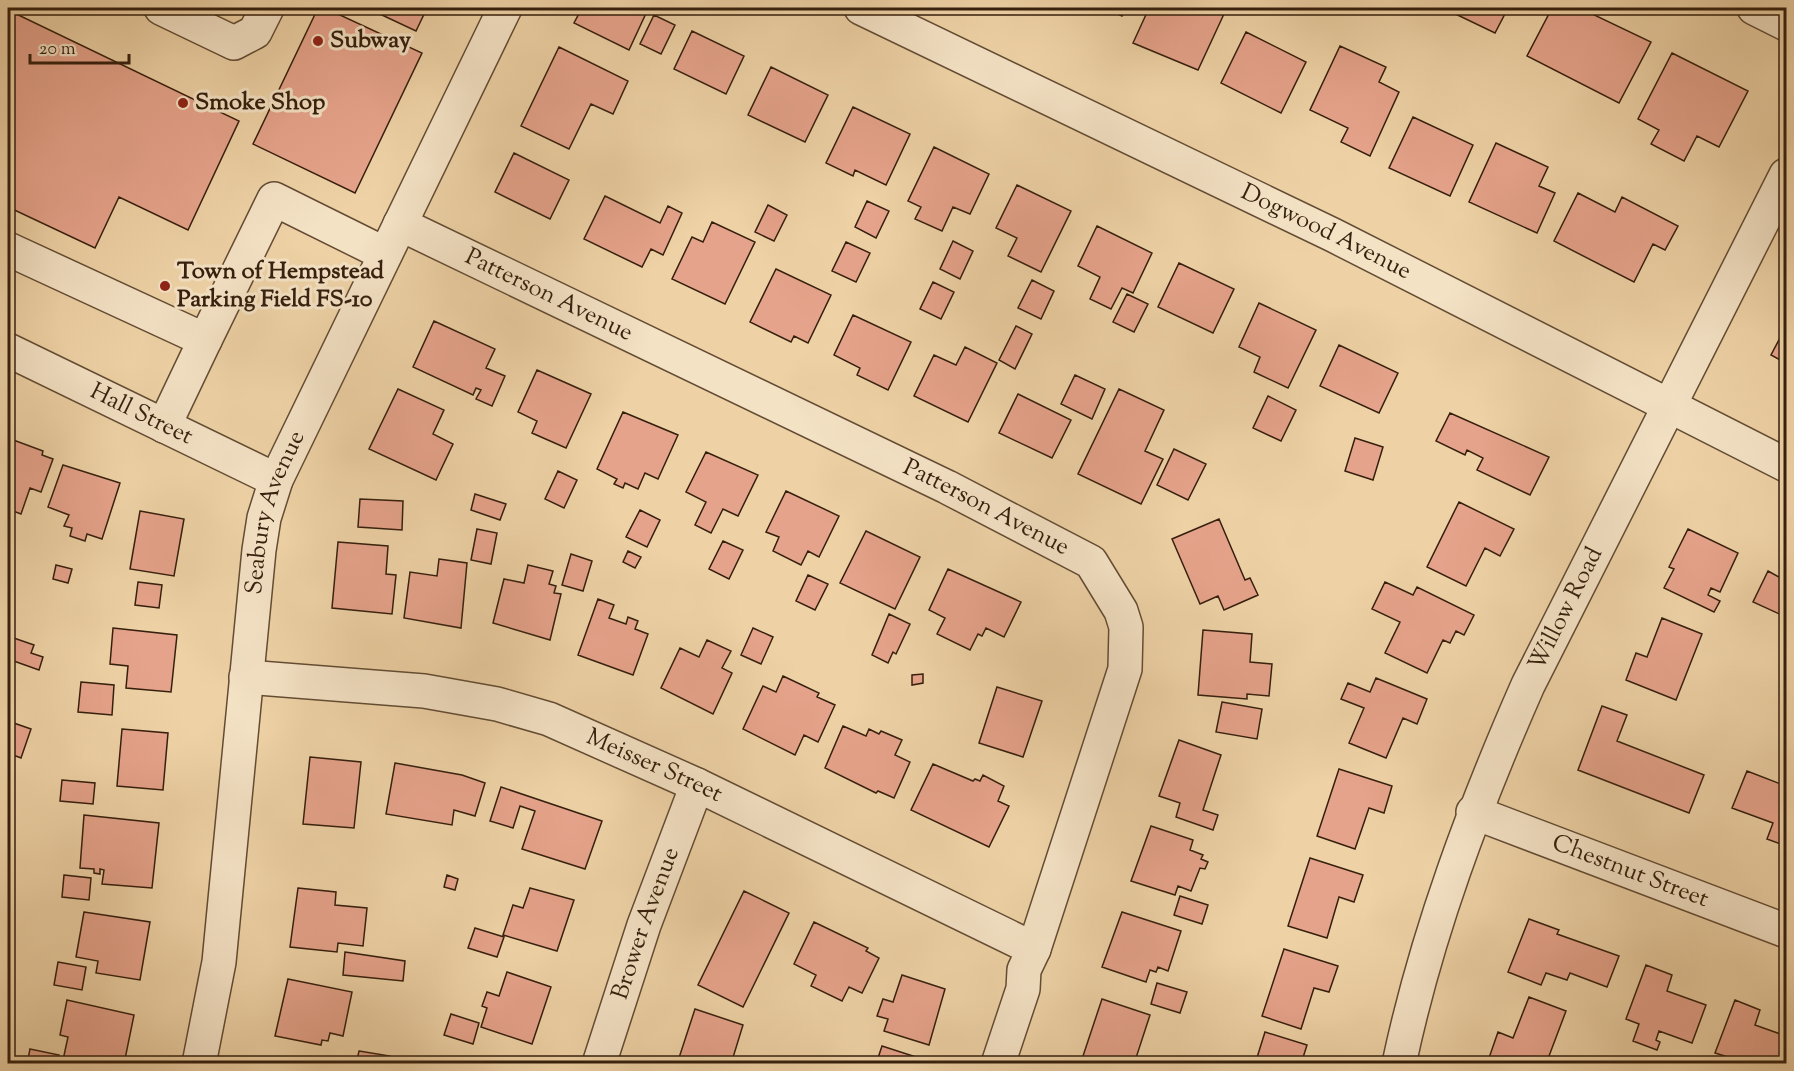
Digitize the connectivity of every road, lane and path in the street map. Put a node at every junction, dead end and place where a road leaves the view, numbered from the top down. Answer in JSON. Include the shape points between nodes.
{"nodes":[{"id":1,"x":161,"y":8,"type":"edge"},
{"id":2,"x":267,"y":8,"type":"edge"},
{"id":3,"x":505,"y":8,"type":"edge"},
{"id":4,"x":861,"y":8,"type":"edge"},
{"id":5,"x":1754,"y":8,"type":"edge"},
{"id":6,"x":1786,"y":24,"type":"edge"},
{"id":7,"x":1786,"y":175,"type":"edge"},
{"id":8,"x":400,"y":224,"type":"junction"},
{"id":9,"x":8,"y":249,"type":"edge"},
{"id":10,"x":385,"y":254,"type":"junction"},
{"id":11,"x":205,"y":340,"type":"junction"},
{"id":12,"x":8,"y":350,"type":"edge"},
{"id":13,"x":1671,"y":406,"type":"junction"},
{"id":14,"x":164,"y":426,"type":"junction"},
{"id":15,"x":1786,"y":465,"type":"edge"},
{"id":16,"x":276,"y":480,"type":"junction"},
{"id":17,"x":246,"y":677,"type":"junction"},
{"id":18,"x":697,"y":785,"type":"junction"},
{"id":19,"x":1473,"y":812,"type":"junction"},
{"id":20,"x":1786,"y":931,"type":"edge"},
{"id":21,"x":1034,"y":950,"type":"junction"},
{"id":22,"x":199,"y":1064,"type":"edge"},
{"id":23,"x":599,"y":1064,"type":"edge"},
{"id":24,"x":998,"y":1064,"type":"edge"},
{"id":25,"x":1399,"y":1064,"type":"edge"}],
"edges":[{"from":1,"to":2,"type":"street","via":[[234,43],[255,32]]},
{"from":3,"to":8,"type":"street","name":"Seabury Avenue"},
{"from":4,"to":13,"type":"street","name":"Dogwood Avenue","via":[[1333,235]]},
{"from":5,"to":6,"type":"street"},
{"from":7,"to":13,"type":"street","name":"Willow Road"},
{"from":8,"to":10,"type":"street","name":"Seabury Avenue"},
{"from":8,"to":21,"type":"street","name":"Patterson Avenue","via":[[936,482],[1091,562],[1121,610],[1126,627],[1125,669]]},
{"from":9,"to":11,"type":"street"},
{"from":10,"to":11,"type":"street","via":[[274,199]]},
{"from":10,"to":16,"type":"street","name":"Seabury Avenue"},
{"from":11,"to":14,"type":"street"},
{"from":12,"to":14,"type":"street","name":"Hall Street"},
{"from":13,"to":15,"type":"street","name":"Dogwood Avenue"},
{"from":13,"to":19,"type":"street","name":"Willow Road","via":[[1528,685]]},
{"from":14,"to":16,"type":"street","name":"Hall Street"},
{"from":16,"to":17,"type":"street","name":"Seabury Avenue","via":[[258,550]]},
{"from":17,"to":18,"type":"street","name":"Meisser Street","via":[[424,691],[497,704],[549,719]]},
{"from":17,"to":22,"type":"street","name":"Seabury Avenue","via":[[219,962]]},
{"from":18,"to":21,"type":"street","name":"Meisser Street"},
{"from":18,"to":23,"type":"street","name":"Brower Avenue","via":[[644,925]]},
{"from":19,"to":20,"type":"street","name":"Chestnut Street"},
{"from":19,"to":25,"type":"street","name":"Willow Road","via":[[1421,970]]},
{"from":21,"to":24,"type":"street","name":"Patterson Avenue","via":[[1024,970],[1023,989]]}]}
